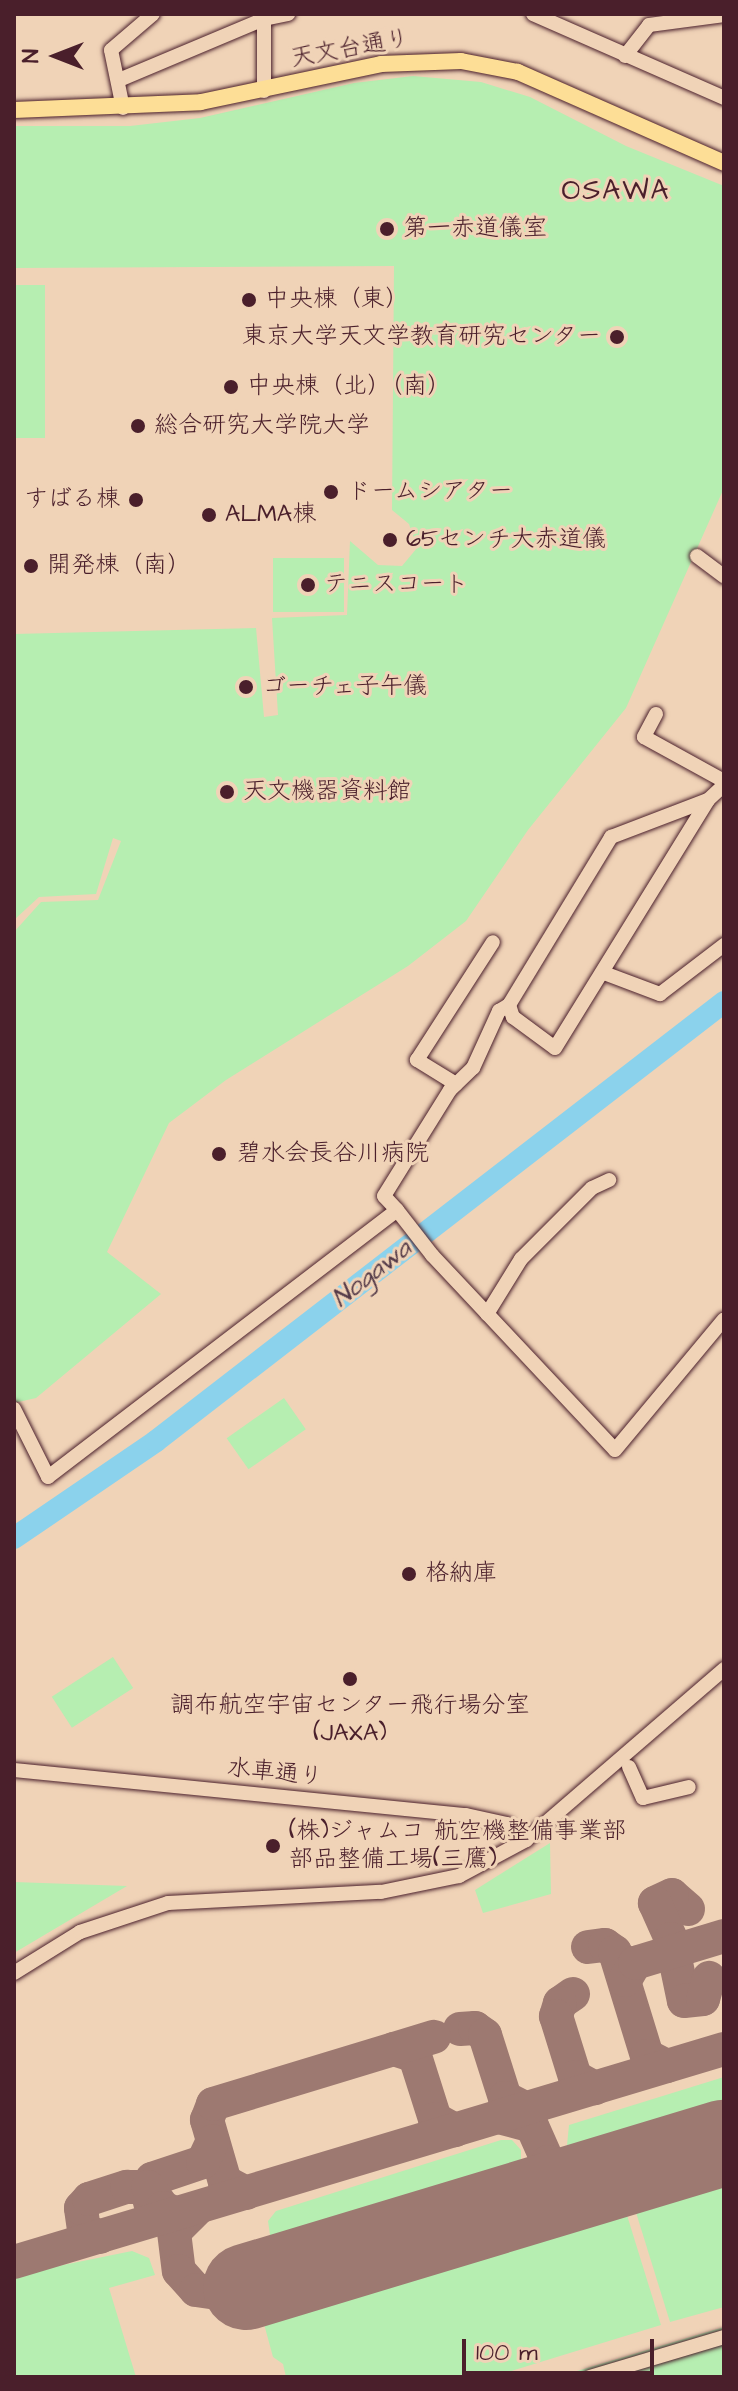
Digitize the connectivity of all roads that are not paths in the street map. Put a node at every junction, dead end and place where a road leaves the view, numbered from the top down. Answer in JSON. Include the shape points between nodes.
{"nodes":[{"id":1,"x":153,"y":14,"type":"edge"},
{"id":2,"x":288,"y":14,"type":"edge"},
{"id":3,"x":533,"y":14,"type":"edge"},
{"id":4,"x":719,"y":15,"type":"edge"},
{"id":5,"x":264,"y":16,"type":"edge"},
{"id":6,"x":625,"y":56,"type":"junction"},
{"id":7,"x":119,"y":80,"type":"junction"},
{"id":8,"x":264,"y":91,"type":"junction"},
{"id":9,"x":724,"y":98,"type":"edge"},
{"id":10,"x":123,"y":108,"type":"junction"},
{"id":11,"x":14,"y":110,"type":"edge"},
{"id":12,"x":724,"y":163,"type":"edge"},
{"id":13,"x":697,"y":556,"type":"dead end"},
{"id":14,"x":724,"y":576,"type":"edge"},
{"id":15,"x":656,"y":714,"type":"dead end"},
{"id":16,"x":724,"y":783,"type":"edge"},
{"id":17,"x":708,"y":800,"type":"junction"},
{"id":18,"x":493,"y":942,"type":"dead end"},
{"id":19,"x":724,"y":945,"type":"edge"},
{"id":20,"x":604,"y":973,"type":"junction"},
{"id":21,"x":509,"y":1005,"type":"junction"},
{"id":22,"x":456,"y":1084,"type":"junction"},
{"id":23,"x":609,"y":1180,"type":"dead end"},
{"id":24,"x":398,"y":1212,"type":"junction"},
{"id":25,"x":487,"y":1314,"type":"junction"},
{"id":26,"x":724,"y":1319,"type":"edge"},
{"id":27,"x":14,"y":1409,"type":"edge"},
{"id":28,"x":724,"y":1669,"type":"edge"},
{"id":29,"x":629,"y":1767,"type":"dead end"},
{"id":30,"x":14,"y":1770,"type":"edge"},
{"id":31,"x":689,"y":1787,"type":"dead end"},
{"id":32,"x":526,"y":1840,"type":"junction"},
{"id":33,"x":14,"y":1973,"type":"edge"},
{"id":34,"x":724,"y":2337,"type":"edge"},
{"id":35,"x":590,"y":2377,"type":"edge"}],
"edges":[{"from":1,"to":7,"type":"street","via":[[111,50]]},
{"from":2,"to":5,"type":"street"},
{"from":3,"to":6,"type":"street"},
{"from":4,"to":6,"type":"street","via":[[649,25]]},
{"from":5,"to":7,"type":"street"},
{"from":5,"to":8,"type":"street"},
{"from":6,"to":9,"type":"street"},
{"from":7,"to":10,"type":"street"},
{"from":8,"to":10,"type":"main road","name":"天文台通り"},
{"from":8,"to":12,"type":"main road","name":"天文台通り","via":[[396,61],[476,63],[532,78]]},
{"from":10,"to":11,"type":"main road","name":"天文台通り"},
{"from":13,"to":14,"type":"street"},
{"from":15,"to":16,"type":"street","via":[[644,737]]},
{"from":16,"to":17,"type":"street"},
{"from":17,"to":20,"type":"street"},
{"from":17,"to":21,"type":"street","via":[[611,837]]},
{"from":18,"to":22,"type":"street","via":[[417,1060]]},
{"from":19,"to":20,"type":"street","via":[[660,994]]},
{"from":20,"to":21,"type":"street","via":[[555,1048],[513,1017]]},
{"from":21,"to":22,"type":"street","via":[[499,1011],[473,1068]]},
{"from":22,"to":24,"type":"street","via":[[384,1196]]},
{"from":23,"to":25,"type":"street","via":[[592,1188],[521,1259]]},
{"from":24,"to":25,"type":"street"},
{"from":24,"to":27,"type":"street","via":[[48,1477]]},
{"from":25,"to":26,"type":"street","via":[[615,1450]]},
{"from":28,"to":32,"type":"street"},
{"from":29,"to":31,"type":"street","via":[[643,1798]]},
{"from":30,"to":32,"type":"street","name":"水車通り","via":[[466,1815],[507,1824]]},
{"from":32,"to":33,"type":"street","via":[[459,1876],[420,1886],[212,1897],[142,1910],[80,1932]]},
{"from":34,"to":35,"type":"street"}]}
